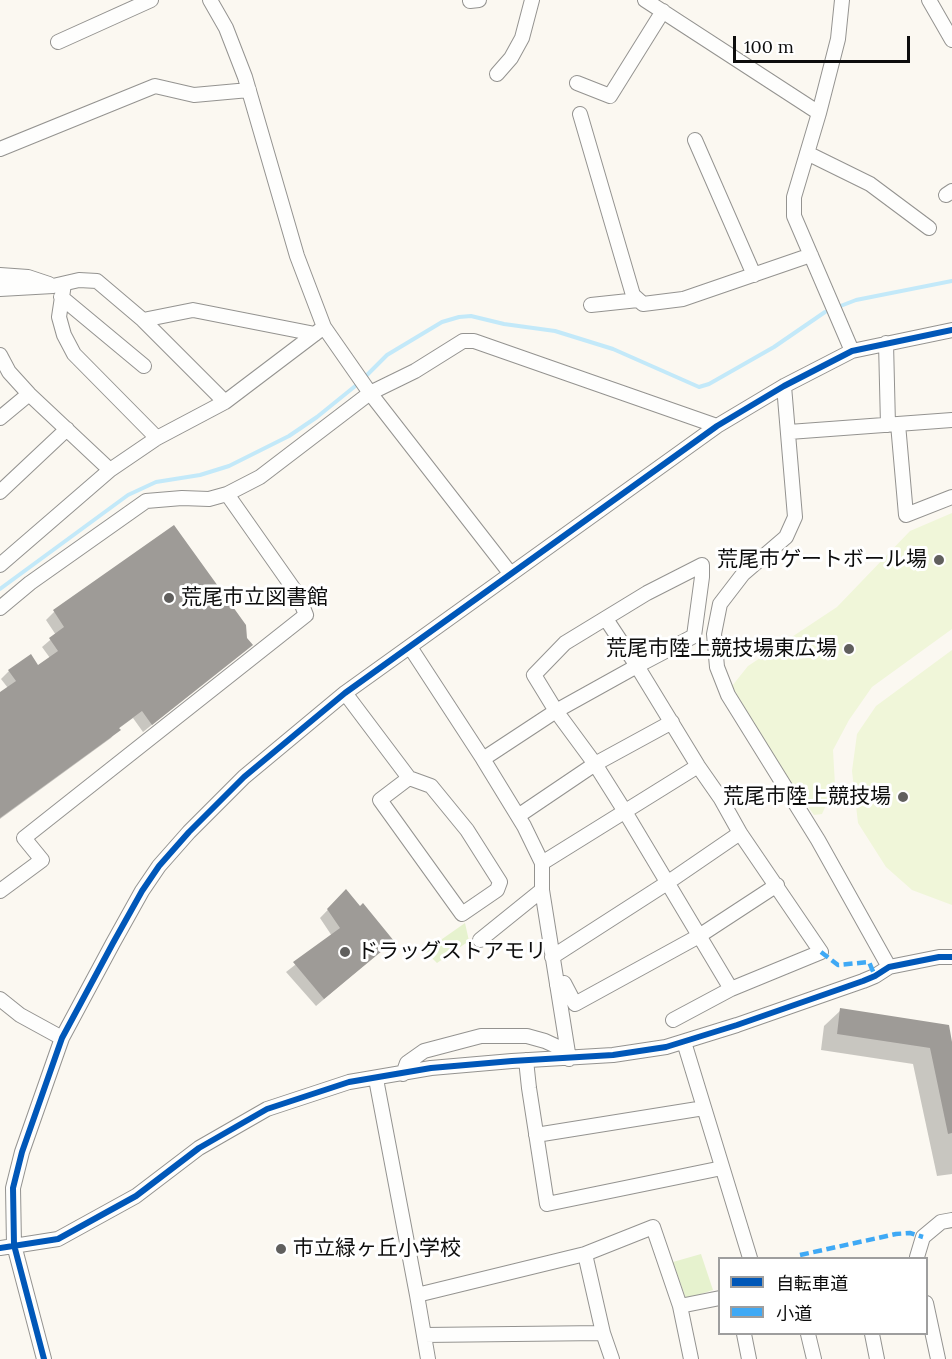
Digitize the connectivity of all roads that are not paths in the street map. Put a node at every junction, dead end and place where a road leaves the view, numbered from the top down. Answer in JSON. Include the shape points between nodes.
{"nodes":[{"id":1,"x":151,"y":0,"type":"edge"},
{"id":2,"x":210,"y":0,"type":"edge"},
{"id":3,"x":479,"y":0,"type":"edge"},
{"id":4,"x":532,"y":0,"type":"edge"},
{"id":5,"x":645,"y":0,"type":"edge"},
{"id":6,"x":930,"y":0,"type":"edge"},
{"id":7,"x":470,"y":1,"type":"edge"},
{"id":8,"x":839,"y":3,"type":"edge"},
{"id":9,"x":663,"y":11,"type":"junction"},
{"id":10,"x":951,"y":34,"type":"edge"},
{"id":11,"x":58,"y":42,"type":"dead end"},
{"id":12,"x":497,"y":74,"type":"dead end"},
{"id":13,"x":576,"y":83,"type":"dead end"},
{"id":14,"x":249,"y":90,"type":"junction"},
{"id":15,"x":819,"y":113,"type":"junction"},
{"id":16,"x":580,"y":114,"type":"dead end"},
{"id":17,"x":695,"y":140,"type":"dead end"},
{"id":18,"x":0,"y":149,"type":"edge"},
{"id":19,"x":807,"y":153,"type":"junction"},
{"id":20,"x":929,"y":228,"type":"dead end"},
{"id":21,"x":811,"y":255,"type":"junction"},
{"id":22,"x":0,"y":275,"type":"edge"},
{"id":23,"x":754,"y":275,"type":"junction"},
{"id":24,"x":0,"y":289,"type":"edge"},
{"id":25,"x":59,"y":289,"type":"junction"},
{"id":26,"x":638,"y":300,"type":"junction"},
{"id":27,"x":591,"y":305,"type":"dead end"},
{"id":28,"x":143,"y":320,"type":"junction"},
{"id":29,"x":952,"y":330,"type":"edge"},
{"id":30,"x":320,"y":331,"type":"junction"},
{"id":31,"x":886,"y":343,"type":"junction"},
{"id":32,"x":852,"y":351,"type":"junction"},
{"id":33,"x":0,"y":356,"type":"edge"},
{"id":34,"x":144,"y":366,"type":"dead end"},
{"id":35,"x":784,"y":386,"type":"junction"},
{"id":36,"x":369,"y":391,"type":"junction"},
{"id":37,"x":29,"y":394,"type":"junction"},
{"id":38,"x":225,"y":402,"type":"junction"},
{"id":39,"x":0,"y":418,"type":"edge"},
{"id":40,"x":952,"y":420,"type":"edge"},
{"id":41,"x":893,"y":424,"type":"junction"},
{"id":42,"x":717,"y":426,"type":"junction"},
{"id":43,"x":67,"y":429,"type":"junction"},
{"id":44,"x":789,"y":432,"type":"junction"},
{"id":45,"x":157,"y":438,"type":"junction"},
{"id":46,"x":110,"y":470,"type":"junction"},
{"id":47,"x":0,"y":492,"type":"edge"},
{"id":48,"x":227,"y":494,"type":"junction"},
{"id":49,"x":952,"y":497,"type":"edge"},
{"id":50,"x":0,"y":565,"type":"edge"},
{"id":51,"x":510,"y":573,"type":"junction"},
{"id":52,"x":0,"y":608,"type":"edge"},
{"id":53,"x":606,"y":619,"type":"junction"},
{"id":54,"x":410,"y":647,"type":"junction"},
{"id":55,"x":637,"y":666,"type":"junction"},
{"id":56,"x":345,"y":693,"type":"junction"},
{"id":57,"x":556,"y":711,"type":"junction"},
{"id":58,"x":672,"y":722,"type":"junction"},
{"id":59,"x":483,"y":759,"type":"junction"},
{"id":60,"x":595,"y":764,"type":"junction"},
{"id":61,"x":698,"y":766,"type":"junction"},
{"id":62,"x":408,"y":778,"type":"junction"},
{"id":63,"x":624,"y":810,"type":"junction"},
{"id":64,"x":518,"y":816,"type":"junction"},
{"id":65,"x":740,"y":832,"type":"junction"},
{"id":66,"x":542,"y":862,"type":"junction"},
{"id":67,"x":667,"y":883,"type":"junction"},
{"id":68,"x":777,"y":885,"type":"junction"},
{"id":69,"x":542,"y":890,"type":"junction"},
{"id":70,"x":0,"y":891,"type":"edge"},
{"id":71,"x":699,"y":936,"type":"junction"},
{"id":72,"x":480,"y":940,"type":"dead end"},
{"id":73,"x":552,"y":957,"type":"junction"},
{"id":74,"x":952,"y":957,"type":"edge"},
{"id":75,"x":889,"y":967,"type":"junction"},
{"id":76,"x":557,"y":986,"type":"junction"},
{"id":77,"x":731,"y":989,"type":"junction"},
{"id":78,"x":0,"y":999,"type":"edge"},
{"id":79,"x":673,"y":1020,"type":"dead end"},
{"id":80,"x":62,"y":1038,"type":"junction"},
{"id":81,"x":684,"y":1042,"type":"junction"},
{"id":82,"x":569,"y":1059,"type":"junction"},
{"id":83,"x":526,"y":1060,"type":"junction"},
{"id":84,"x":403,"y":1074,"type":"junction"},
{"id":85,"x":376,"y":1079,"type":"junction"},
{"id":86,"x":704,"y":1108,"type":"junction"},
{"id":87,"x":536,"y":1135,"type":"junction"},
{"id":88,"x":723,"y":1168,"type":"junction"},
{"id":89,"x":952,"y":1220,"type":"edge"},
{"id":90,"x":7,"y":1246,"type":"edge"},
{"id":91,"x":585,"y":1254,"type":"junction"},
{"id":92,"x":750,"y":1257,"type":"edge"},
{"id":93,"x":914,"y":1257,"type":"edge"},
{"id":94,"x":417,"y":1295,"type":"junction"},
{"id":95,"x":718,"y":1298,"type":"edge"},
{"id":96,"x":681,"y":1306,"type":"junction"},
{"id":97,"x":928,"y":1308,"type":"edge"},
{"id":98,"x":603,"y":1333,"type":"junction"},
{"id":99,"x":424,"y":1335,"type":"junction"},
{"id":100,"x":744,"y":1335,"type":"edge"},
{"id":101,"x":808,"y":1335,"type":"edge"},
{"id":102,"x":872,"y":1335,"type":"edge"},
{"id":103,"x":44,"y":1359,"type":"edge"},
{"id":104,"x":428,"y":1359,"type":"edge"},
{"id":105,"x":612,"y":1359,"type":"edge"},
{"id":106,"x":691,"y":1359,"type":"edge"},
{"id":107,"x":749,"y":1359,"type":"edge"},
{"id":108,"x":814,"y":1359,"type":"edge"},
{"id":109,"x":877,"y":1359,"type":"edge"},
{"id":110,"x":938,"y":1359,"type":"edge"}],
"edges":[{"from":1,"to":11,"type":"street"},
{"from":2,"to":14,"type":"street","via":[[226,28]]},
{"from":3,"to":7,"type":"street"},
{"from":4,"to":12,"type":"street","via":[[522,38],[512,58]]},
{"from":5,"to":9,"type":"street"},
{"from":6,"to":10,"type":"street"},
{"from":8,"to":15,"type":"street","via":[[838,39]]},
{"from":9,"to":13,"type":"street","via":[[610,96]]},
{"from":9,"to":15,"type":"street"},
{"from":14,"to":18,"type":"street","via":[[194,95],[155,86]]},
{"from":14,"to":30,"type":"street"},
{"from":15,"to":19,"type":"street"},
{"from":16,"to":26,"type":"street","via":[[633,295]]},
{"from":17,"to":23,"type":"street"},
{"from":19,"to":20,"type":"street","via":[[870,184]]},
{"from":19,"to":21,"type":"street","via":[[794,197],[794,216]]},
{"from":21,"to":23,"type":"street"},
{"from":21,"to":32,"type":"street"},
{"from":22,"to":25,"type":"street","via":[[28,277]]},
{"from":23,"to":26,"type":"street","via":[[683,299],[643,304]]},
{"from":24,"to":25,"type":"street"},
{"from":25,"to":28,"type":"street","via":[[79,280],[97,281]]},
{"from":25,"to":34,"type":"street"},
{"from":25,"to":45,"type":"street","via":[[59,317],[74,354]]},
{"from":26,"to":27,"type":"street"},
{"from":28,"to":30,"type":"street","via":[[193,310]]},
{"from":28,"to":38,"type":"street"},
{"from":29,"to":31,"type":"street"},
{"from":30,"to":36,"type":"street","via":[[342,352]]},
{"from":30,"to":38,"type":"street"},
{"from":31,"to":32,"type":"street"},
{"from":31,"to":41,"type":"street"},
{"from":32,"to":35,"type":"street"},
{"from":33,"to":37,"type":"street"},
{"from":35,"to":42,"type":"street"},
{"from":35,"to":44,"type":"street"},
{"from":36,"to":42,"type":"street","via":[[415,371],[463,341],[474,341]]},
{"from":36,"to":48,"type":"street","via":[[260,477]]},
{"from":36,"to":51,"type":"street"},
{"from":37,"to":39,"type":"street"},
{"from":37,"to":43,"type":"street"},
{"from":38,"to":45,"type":"street"},
{"from":40,"to":41,"type":"street"},
{"from":41,"to":44,"type":"street"},
{"from":41,"to":49,"type":"street","via":[[906,514]]},
{"from":42,"to":51,"type":"street"},
{"from":43,"to":46,"type":"street"},
{"from":43,"to":47,"type":"street"},
{"from":44,"to":75,"type":"street","via":[[795,517],[786,537],[743,574],[720,604],[714,634],[717,667],[728,695],[818,840]]},
{"from":45,"to":46,"type":"street"},
{"from":46,"to":50,"type":"street"},
{"from":48,"to":52,"type":"street","via":[[209,499],[146,501]]},
{"from":48,"to":70,"type":"street","via":[[298,595],[306,615],[24,838],[42,860]]},
{"from":51,"to":54,"type":"street"},
{"from":53,"to":55,"type":"street"},
{"from":53,"to":55,"type":"street","via":[[702,565],[694,636]]},
{"from":53,"to":57,"type":"street","via":[[565,643],[534,675]]},
{"from":54,"to":56,"type":"street"},
{"from":54,"to":59,"type":"street"},
{"from":55,"to":57,"type":"street"},
{"from":55,"to":58,"type":"street"},
{"from":56,"to":62,"type":"street"},
{"from":56,"to":80,"type":"street","via":[[244,777],[159,866]]},
{"from":57,"to":59,"type":"street"},
{"from":57,"to":60,"type":"street"},
{"from":58,"to":60,"type":"street"},
{"from":58,"to":61,"type":"street"},
{"from":59,"to":64,"type":"street"},
{"from":60,"to":63,"type":"street"},
{"from":60,"to":64,"type":"street"},
{"from":61,"to":63,"type":"street"},
{"from":61,"to":65,"type":"street"},
{"from":62,"to":62,"type":"street","via":[[431,786],[467,830],[500,882],[497,890],[462,914],[380,800]]},
{"from":63,"to":66,"type":"street"},
{"from":63,"to":67,"type":"street"},
{"from":64,"to":66,"type":"street"},
{"from":65,"to":67,"type":"street"},
{"from":65,"to":68,"type":"street"},
{"from":66,"to":69,"type":"street"},
{"from":67,"to":71,"type":"street"},
{"from":67,"to":73,"type":"street"},
{"from":68,"to":71,"type":"street"},
{"from":68,"to":77,"type":"street","via":[[821,952]]},
{"from":69,"to":72,"type":"street"},
{"from":69,"to":73,"type":"street"},
{"from":71,"to":76,"type":"street","via":[[575,1004],[564,983]]},
{"from":71,"to":77,"type":"street"},
{"from":73,"to":76,"type":"street"},
{"from":74,"to":75,"type":"street"},
{"from":75,"to":81,"type":"street","via":[[869,978]]},
{"from":76,"to":82,"type":"street"},
{"from":77,"to":79,"type":"street"},
{"from":78,"to":80,"type":"street"},
{"from":80,"to":90,"type":"street","via":[[21,1152]]},
{"from":81,"to":82,"type":"street"},
{"from":81,"to":86,"type":"street"},
{"from":82,"to":83,"type":"street"},
{"from":82,"to":84,"type":"street","via":[[558,1047],[527,1036],[481,1036],[424,1051],[407,1063]]},
{"from":83,"to":84,"type":"street"},
{"from":83,"to":87,"type":"street"},
{"from":84,"to":85,"type":"street"},
{"from":85,"to":90,"type":"street","via":[[349,1082],[267,1109],[199,1148],[136,1196],[57,1239]]},
{"from":85,"to":94,"type":"street"},
{"from":86,"to":87,"type":"street"},
{"from":86,"to":88,"type":"street"},
{"from":87,"to":88,"type":"street","via":[[547,1204]]},
{"from":88,"to":92,"type":"street"},
{"from":89,"to":93,"type":"street","via":[[941,1222],[923,1237]]},
{"from":90,"to":103,"type":"street"},
{"from":91,"to":94,"type":"street"},
{"from":91,"to":96,"type":"street","via":[[653,1227]]},
{"from":91,"to":98,"type":"street"},
{"from":94,"to":99,"type":"street"},
{"from":95,"to":96,"type":"street"},
{"from":96,"to":106,"type":"street"},
{"from":97,"to":110,"type":"street"},
{"from":98,"to":99,"type":"street"},
{"from":98,"to":105,"type":"street"},
{"from":99,"to":104,"type":"street"},
{"from":100,"to":107,"type":"street"},
{"from":101,"to":108,"type":"street"},
{"from":102,"to":109,"type":"street"}]}
